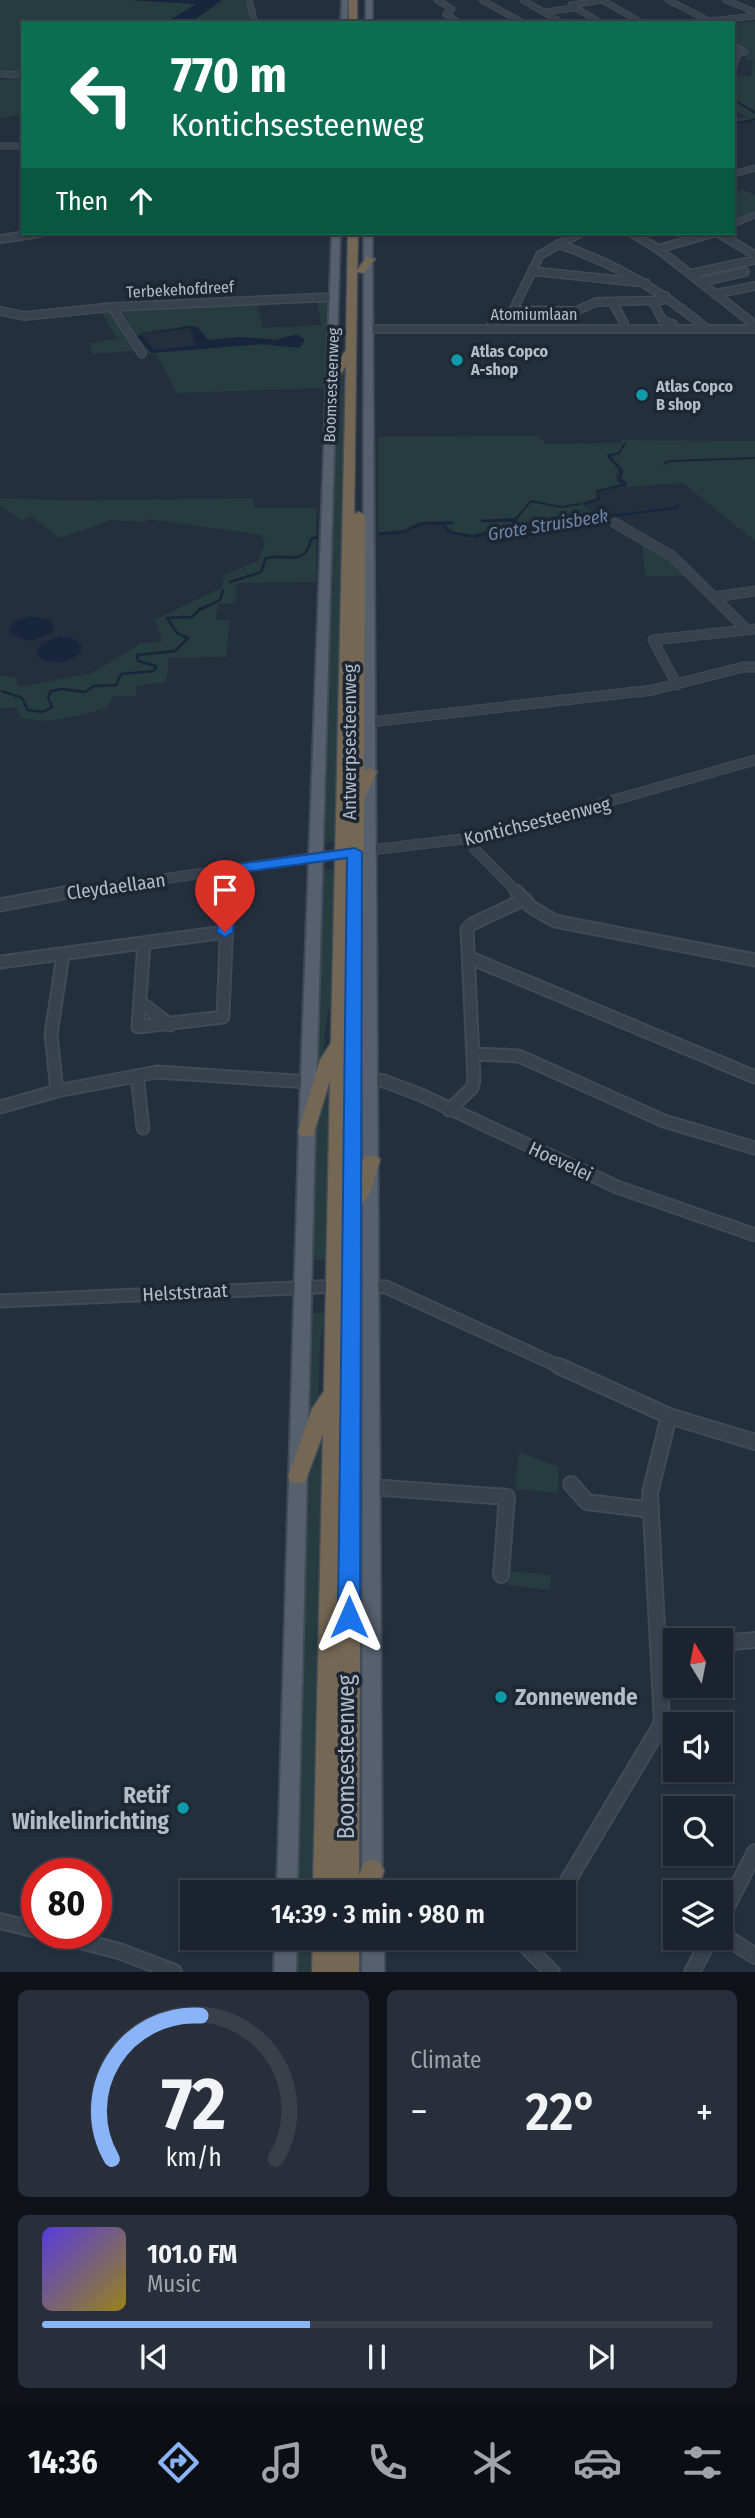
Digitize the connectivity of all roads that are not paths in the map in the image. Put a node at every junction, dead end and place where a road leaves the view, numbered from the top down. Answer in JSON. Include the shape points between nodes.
{"nodes":[{"id":1,"x":249,"y":0,"type":"edge"},
{"id":2,"x":345,"y":0,"type":"edge"},
{"id":3,"x":353,"y":0,"type":"edge"},
{"id":4,"x":360,"y":0,"type":"edge"},
{"id":5,"x":369,"y":0,"type":"edge"},
{"id":6,"x":437,"y":0,"type":"edge"},
{"id":7,"x":482,"y":0,"type":"edge"},
{"id":8,"x":523,"y":0,"type":"edge"},
{"id":9,"x":602,"y":0,"type":"edge"},
{"id":10,"x":668,"y":0,"type":"edge"},
{"id":11,"x":726,"y":0,"type":"edge"},
{"id":12,"x":575,"y":8,"type":"junction"},
{"id":13,"x":544,"y":12,"type":"junction"},
{"id":14,"x":755,"y":16,"type":"edge"},
{"id":15,"x":705,"y":19,"type":"dead end"},
{"id":16,"x":254,"y":21,"type":"edge"},
{"id":17,"x":344,"y":21,"type":"edge"},
{"id":18,"x":353,"y":21,"type":"edge"},
{"id":19,"x":360,"y":21,"type":"edge"},
{"id":20,"x":369,"y":21,"type":"edge"},
{"id":21,"x":456,"y":21,"type":"edge"},
{"id":22,"x":519,"y":21,"type":"edge"},
{"id":23,"x":559,"y":21,"type":"edge"},
{"id":24,"x":598,"y":21,"type":"edge"},
{"id":25,"x":639,"y":21,"type":"edge"},
{"id":26,"x":719,"y":21,"type":"edge"},
{"id":27,"x":735,"y":22,"type":"edge"},
{"id":28,"x":735,"y":46,"type":"edge"},
{"id":29,"x":735,"y":55,"type":"edge"},
{"id":30,"x":0,"y":74,"type":"edge"},
{"id":31,"x":21,"y":75,"type":"edge"},
{"id":32,"x":0,"y":146,"type":"edge"},
{"id":33,"x":21,"y":146,"type":"edge"},
{"id":34,"x":755,"y":168,"type":"edge"},
{"id":35,"x":743,"y":172,"type":"junction"},
{"id":36,"x":735,"y":174,"type":"edge"},
{"id":37,"x":755,"y":177,"type":"edge"},
{"id":38,"x":755,"y":215,"type":"edge"},
{"id":39,"x":735,"y":223,"type":"edge"},
{"id":40,"x":27,"y":235,"type":"edge"},
{"id":41,"x":336,"y":235,"type":"edge"},
{"id":42,"x":353,"y":235,"type":"edge"},
{"id":43,"x":362,"y":235,"type":"edge"},
{"id":44,"x":368,"y":235,"type":"edge"},
{"id":45,"x":576,"y":235,"type":"edge"},
{"id":46,"x":635,"y":235,"type":"edge"},
{"id":47,"x":709,"y":235,"type":"edge"},
{"id":48,"x":720,"y":235,"type":"edge"},
{"id":49,"x":730,"y":235,"type":"edge"},
{"id":50,"x":0,"y":239,"type":"edge"},
{"id":51,"x":558,"y":244,"type":"junction"},
{"id":52,"x":658,"y":249,"type":"junction"},
{"id":53,"x":755,"y":255,"type":"edge"},
{"id":54,"x":370,"y":258,"type":"junction"},
{"id":55,"x":724,"y":267,"type":"junction"},
{"id":56,"x":361,"y":271,"type":"junction"},
{"id":57,"x":532,"y":271,"type":"junction"},
{"id":58,"x":630,"y":271,"type":"junction"},
{"id":59,"x":690,"y":274,"type":"junction"},
{"id":60,"x":334,"y":279,"type":"junction"},
{"id":61,"x":616,"y":280,"type":"junction"},
{"id":62,"x":701,"y":282,"type":"junction"},
{"id":63,"x":649,"y":284,"type":"junction"},
{"id":64,"x":755,"y":286,"type":"edge"},
{"id":65,"x":357,"y":294,"type":"junction"},
{"id":66,"x":715,"y":294,"type":"junction"},
{"id":67,"x":666,"y":296,"type":"junction"},
{"id":68,"x":333,"y":301,"type":"junction"},
{"id":69,"x":653,"y":302,"type":"junction"},
{"id":70,"x":613,"y":303,"type":"junction"},
{"id":71,"x":112,"y":307,"type":"junction"},
{"id":72,"x":513,"y":310,"type":"junction"},
{"id":73,"x":0,"y":311,"type":"edge"},
{"id":74,"x":576,"y":311,"type":"junction"},
{"id":75,"x":696,"y":320,"type":"junction"},
{"id":76,"x":624,"y":323,"type":"dead end"},
{"id":77,"x":495,"y":328,"type":"junction"},
{"id":78,"x":586,"y":328,"type":"junction"},
{"id":79,"x":706,"y":328,"type":"junction"},
{"id":80,"x":755,"y":328,"type":"edge"},
{"id":81,"x":360,"y":330,"type":"junction"},
{"id":82,"x":351,"y":350,"type":"junction"},
{"id":83,"x":142,"y":354,"type":"dead end"},
{"id":84,"x":331,"y":380,"type":"junction"},
{"id":85,"x":615,"y":523,"type":"dead end"},
{"id":86,"x":371,"y":535,"type":"joint"},
{"id":87,"x":326,"y":537,"type":"joint"},
{"id":88,"x":755,"y":591,"type":"edge"},
{"id":89,"x":714,"y":597,"type":"junction"},
{"id":90,"x":751,"y":630,"type":"edge"},
{"id":91,"x":755,"y":667,"type":"edge"},
{"id":92,"x":677,"y":685,"type":"junction"},
{"id":93,"x":370,"y":722,"type":"junction"},
{"id":94,"x":755,"y":760,"type":"edge"},
{"id":95,"x":370,"y":772,"type":"junction"},
{"id":96,"x":356,"y":800,"type":"junction"},
{"id":97,"x":466,"y":841,"type":"junction"},
{"id":98,"x":355,"y":852,"type":"junction"},
{"id":99,"x":315,"y":857,"type":"junction"},
{"id":100,"x":229,"y":870,"type":"junction"},
{"id":101,"x":525,"y":900,"type":"junction"},
{"id":102,"x":0,"y":905,"type":"edge"},
{"id":103,"x":225,"y":932,"type":"junction"},
{"id":104,"x":144,"y":944,"type":"junction"},
{"id":105,"x":755,"y":954,"type":"edge"},
{"id":106,"x":63,"y":955,"type":"junction"},
{"id":107,"x":468,"y":957,"type":"junction"},
{"id":108,"x":755,"y":960,"type":"edge"},
{"id":109,"x":0,"y":962,"type":"edge"},
{"id":110,"x":140,"y":1002,"type":"junction"},
{"id":111,"x":170,"y":1025,"type":"junction"},
{"id":112,"x":338,"y":1042,"type":"junction"},
{"id":113,"x":474,"y":1054,"type":"junction"},
{"id":114,"x":137,"y":1076,"type":"junction"},
{"id":115,"x":755,"y":1077,"type":"edge"},
{"id":116,"x":370,"y":1079,"type":"junction"},
{"id":117,"x":309,"y":1082,"type":"junction"},
{"id":118,"x":57,"y":1091,"type":"junction"},
{"id":119,"x":0,"y":1107,"type":"edge"},
{"id":120,"x":449,"y":1110,"type":"junction"},
{"id":121,"x":143,"y":1128,"type":"dead end"},
{"id":122,"x":307,"y":1132,"type":"junction"},
{"id":123,"x":755,"y":1148,"type":"edge"},
{"id":124,"x":371,"y":1160,"type":"junction"},
{"id":125,"x":353,"y":1204,"type":"junction"},
{"id":126,"x":755,"y":1235,"type":"edge"},
{"id":127,"x":352,"y":1286,"type":"junction"},
{"id":128,"x":302,"y":1287,"type":"junction"},
{"id":129,"x":0,"y":1301,"type":"edge"},
{"id":130,"x":332,"y":1395,"type":"junction"},
{"id":131,"x":669,"y":1416,"type":"junction"},
{"id":132,"x":755,"y":1442,"type":"edge"},
{"id":133,"x":298,"y":1476,"type":"junction"},
{"id":134,"x":571,"y":1484,"type":"dead end"},
{"id":135,"x":371,"y":1487,"type":"junction"},
{"id":136,"x":651,"y":1510,"type":"junction"},
{"id":137,"x":501,"y":1575,"type":"dead end"},
{"id":138,"x":755,"y":1640,"type":"edge"},
{"id":139,"x":733,"y":1642,"type":"edge"},
{"id":140,"x":658,"y":1648,"type":"junction"},
{"id":141,"x":663,"y":1648,"type":"edge"},
{"id":142,"x":755,"y":1852,"type":"edge"},
{"id":143,"x":287,"y":1880,"type":"edge"},
{"id":144,"x":325,"y":1880,"type":"edge"},
{"id":145,"x":347,"y":1880,"type":"edge"},
{"id":146,"x":370,"y":1880,"type":"edge"},
{"id":147,"x":568,"y":1880,"type":"edge"},
{"id":148,"x":733,"y":1895,"type":"edge"},
{"id":149,"x":0,"y":1921,"type":"edge"},
{"id":150,"x":21,"y":1926,"type":"edge"},
{"id":151,"x":733,"y":1942,"type":"edge"},
{"id":152,"x":111,"y":1949,"type":"edge"},
{"id":153,"x":286,"y":1950,"type":"edge"},
{"id":154,"x":336,"y":1950,"type":"edge"},
{"id":155,"x":344,"y":1950,"type":"edge"},
{"id":156,"x":373,"y":1950,"type":"edge"},
{"id":157,"x":534,"y":1950,"type":"edge"},
{"id":158,"x":704,"y":1950,"type":"edge"},
{"id":159,"x":755,"y":1956,"type":"edge"},
{"id":160,"x":174,"y":1972,"type":"edge"},
{"id":161,"x":285,"y":1972,"type":"edge"},
{"id":162,"x":324,"y":1972,"type":"edge"},
{"id":163,"x":347,"y":1972,"type":"edge"},
{"id":164,"x":373,"y":1972,"type":"edge"},
{"id":165,"x":552,"y":1972,"type":"edge"},
{"id":166,"x":692,"y":1972,"type":"edge"}],
"edges":[{"from":1,"to":16,"type":"street"},
{"from":2,"to":17,"type":"main road"},
{"from":3,"to":18,"type":"highway"},
{"from":4,"to":19,"type":"highway"},
{"from":5,"to":20,"type":"main road"},
{"from":6,"to":21,"type":"street","via":[[452,9],[446,15]]},
{"from":7,"to":22,"type":"street"},
{"from":8,"to":13,"type":"street"},
{"from":9,"to":12,"type":"street","via":[[571,5]]},
{"from":9,"to":25,"type":"street"},
{"from":10,"to":15,"type":"street"},
{"from":11,"to":14,"type":"street"},
{"from":12,"to":13,"type":"street"},
{"from":12,"to":24,"type":"street"},
{"from":13,"to":23,"type":"street"},
{"from":14,"to":26,"type":"street"},
{"from":14,"to":27,"type":"street"},
{"from":28,"to":29,"type":"street","via":[[745,52]]},
{"from":30,"to":31,"type":"street"},
{"from":32,"to":33,"type":"street"},
{"from":34,"to":35,"type":"street"},
{"from":35,"to":36,"type":"street"},
{"from":35,"to":37,"type":"street"},
{"from":38,"to":39,"type":"street"},
{"from":40,"to":50,"type":"street"},
{"from":41,"to":60,"type":"main road","name":"Boomsesteenweg"},
{"from":42,"to":65,"type":"highway"},
{"from":43,"to":56,"type":"highway"},
{"from":44,"to":54,"type":"main road","name":"Boomsesteenweg"},
{"from":45,"to":51,"type":"street"},
{"from":46,"to":52,"type":"street"},
{"from":47,"to":52,"type":"street"},
{"from":48,"to":53,"type":"street"},
{"from":49,"to":53,"type":"street"},
{"from":51,"to":57,"type":"street","via":[[540,255]]},
{"from":51,"to":58,"type":"street"},
{"from":52,"to":59,"type":"street"},
{"from":53,"to":55,"type":"street"},
{"from":54,"to":56,"type":"highway"},
{"from":54,"to":81,"type":"main road","name":"Boomsesteenweg"},
{"from":55,"to":59,"type":"street"},
{"from":55,"to":62,"type":"street","via":[[746,272]]},
{"from":56,"to":65,"type":"highway"},
{"from":57,"to":61,"type":"street"},
{"from":57,"to":72,"type":"street"},
{"from":58,"to":61,"type":"street"},
{"from":58,"to":63,"type":"street"},
{"from":59,"to":62,"type":"street"},
{"from":60,"to":65,"type":"main road","via":[[340,291]]},
{"from":60,"to":68,"type":"main road","name":"Boomsesteenweg"},
{"from":61,"to":63,"type":"street"},
{"from":62,"to":66,"type":"street"},
{"from":63,"to":67,"type":"street"},
{"from":64,"to":66,"type":"street"},
{"from":65,"to":68,"type":"main road","name":"Terbekehofdreef"},
{"from":65,"to":81,"type":"highway"},
{"from":66,"to":80,"type":"street"},
{"from":67,"to":69,"type":"street"},
{"from":67,"to":75,"type":"street"},
{"from":68,"to":71,"type":"street","name":"Terbekehofdreef"},
{"from":68,"to":81,"type":"main road","via":[[338,326]]},
{"from":68,"to":84,"type":"main road","name":"Boomsesteenweg"},
{"from":69,"to":70,"type":"street"},
{"from":69,"to":75,"type":"street","via":[[665,323]]},
{"from":70,"to":74,"type":"street","via":[[596,302]]},
{"from":70,"to":76,"type":"street"},
{"from":71,"to":73,"type":"street","name":"Terbekehofdreef","via":[[25,316]]},
{"from":71,"to":83,"type":"street"},
{"from":72,"to":74,"type":"street"},
{"from":72,"to":77,"type":"street","via":[[496,320]]},
{"from":74,"to":78,"type":"street"},
{"from":75,"to":79,"type":"street"},
{"from":77,"to":78,"type":"street","name":"Atomiumlaan"},
{"from":77,"to":81,"type":"street","name":"Atomiumlaan"},
{"from":78,"to":79,"type":"street","name":"Atomiumlaan"},
{"from":79,"to":80,"type":"street","name":"Atomiumlaan"},
{"from":81,"to":82,"type":"highway"},
{"from":81,"to":86,"type":"main road","name":"Boomsesteenweg"},
{"from":81,"to":96,"type":"highway"},
{"from":82,"to":84,"type":"highway"},
{"from":82,"to":98,"type":"highway"},
{"from":84,"to":87,"type":"main road","name":"Boomsesteenweg"},
{"from":85,"to":89,"type":"street","via":[[672,556]]},
{"from":86,"to":93,"type":"main road","name":"Antwerpsesteenweg"},
{"from":87,"to":99,"type":"main road","name":"Antwerpsesteenweg"},
{"from":88,"to":89,"type":"street"},
{"from":89,"to":90,"type":"street"},
{"from":90,"to":92,"type":"street","via":[[653,640]]},
{"from":91,"to":92,"type":"street"},
{"from":92,"to":93,"type":"street"},
{"from":93,"to":95,"type":"main road","name":"Antwerpsesteenweg"},
{"from":94,"to":97,"type":"street","name":"Kontichsesteenweg"},
{"from":95,"to":96,"type":"highway"},
{"from":95,"to":98,"type":"main road","name":"Antwerpsesteenweg"},
{"from":96,"to":98,"type":"highway"},
{"from":97,"to":98,"type":"street","name":"Kontichsesteenweg"},
{"from":97,"to":101,"type":"street"},
{"from":98,"to":99,"type":"street","name":"Kontichsesteenweg"},
{"from":98,"to":112,"type":"highway"},
{"from":98,"to":116,"type":"main road","name":"Antwerpsesteenweg"},
{"from":98,"to":125,"type":"highway"},
{"from":99,"to":100,"type":"street","name":"Cleydaellaan"},
{"from":99,"to":117,"type":"main road","name":"Antwerpsesteenweg"},
{"from":100,"to":102,"type":"street","name":"Cleydaellaan"},
{"from":100,"to":103,"type":"street"},
{"from":101,"to":105,"type":"street","via":[[565,917]]},
{"from":101,"to":107,"type":"street","via":[[467,929]]},
{"from":101,"to":108,"type":"street","via":[[555,921]]},
{"from":103,"to":104,"type":"street"},
{"from":103,"to":111,"type":"street","via":[[223,1017]]},
{"from":104,"to":106,"type":"street"},
{"from":104,"to":110,"type":"street"},
{"from":106,"to":109,"type":"street"},
{"from":106,"to":118,"type":"street","via":[[51,1034]]},
{"from":107,"to":113,"type":"street"},
{"from":107,"to":115,"type":"street"},
{"from":110,"to":111,"type":"street"},
{"from":110,"to":111,"type":"street","via":[[138,1027]]},
{"from":112,"to":122,"type":"highway","via":[[328,1059]]},
{"from":112,"to":127,"type":"highway"},
{"from":113,"to":120,"type":"street","via":[[472,1088]]},
{"from":113,"to":123,"type":"street","via":[[519,1056],[664,1121]]},
{"from":114,"to":117,"type":"street","via":[[157,1072]]},
{"from":114,"to":118,"type":"street"},
{"from":114,"to":121,"type":"street"},
{"from":116,"to":120,"type":"street","name":"Hoevelei"},
{"from":116,"to":124,"type":"main road","name":"Antwerpsesteenweg"},
{"from":117,"to":122,"type":"main road","name":"Antwerpsesteenweg"},
{"from":118,"to":119,"type":"street"},
{"from":120,"to":126,"type":"street","name":"Hoevelei","via":[[617,1187]]},
{"from":122,"to":128,"type":"main road","name":"Antwerpsesteenweg"},
{"from":124,"to":125,"type":"highway"},
{"from":124,"to":127,"type":"main road","name":"Antwerpsesteenweg"},
{"from":125,"to":127,"type":"highway"},
{"from":127,"to":128,"type":"street","name":"Helststraat"},
{"from":127,"to":130,"type":"highway"},
{"from":127,"to":131,"type":"street","name":"Helststraat","via":[[386,1287]]},
{"from":127,"to":135,"type":"main road","name":"Boomsesteenweg"},
{"from":127,"to":145,"type":"highway"},
{"from":128,"to":129,"type":"street","name":"Helststraat"},
{"from":128,"to":133,"type":"main road"},
{"from":130,"to":133,"type":"highway","via":[[322,1409]]},
{"from":130,"to":144,"type":"highway"},
{"from":131,"to":132,"type":"street","name":"Helststraat"},
{"from":131,"to":136,"type":"street","via":[[652,1478]]},
{"from":133,"to":143,"type":"main road"},
{"from":134,"to":136,"type":"street","via":[[587,1502]]},
{"from":135,"to":137,"type":"street","via":[[507,1497]]},
{"from":135,"to":146,"type":"main road","name":"Boomsesteenweg"},
{"from":136,"to":140,"type":"street"},
{"from":138,"to":139,"type":"street"},
{"from":140,"to":141,"type":"street"},
{"from":140,"to":147,"type":"street","via":[[662,1723]]},
{"from":142,"to":148,"type":"street"},
{"from":149,"to":150,"type":"street"},
{"from":151,"to":159,"type":"street"},
{"from":152,"to":160,"type":"street"},
{"from":153,"to":161,"type":"main road"},
{"from":154,"to":162,"type":"highway"},
{"from":155,"to":163,"type":"highway"},
{"from":156,"to":164,"type":"main road"},
{"from":157,"to":165,"type":"street"},
{"from":158,"to":166,"type":"street"}]}
